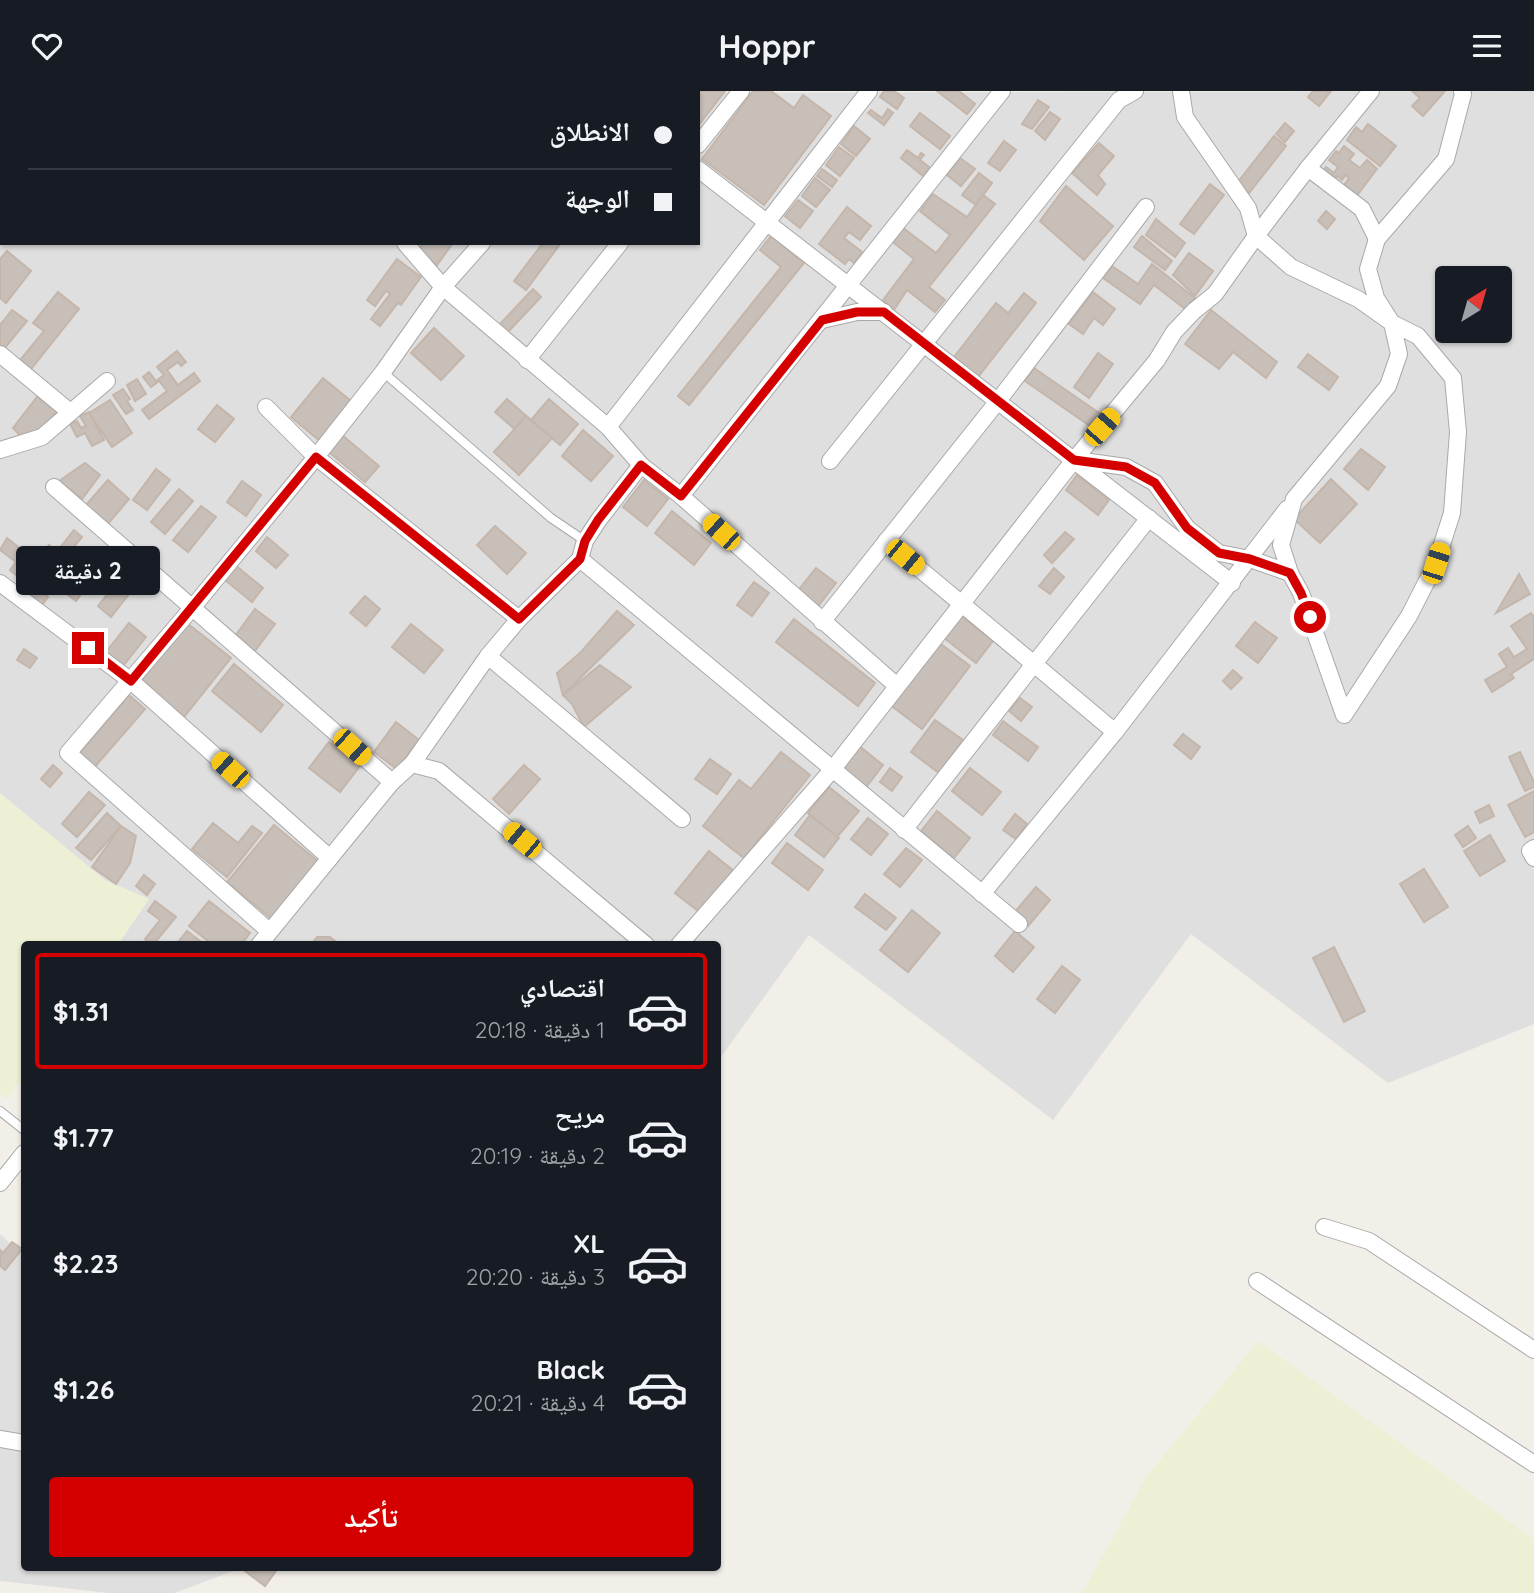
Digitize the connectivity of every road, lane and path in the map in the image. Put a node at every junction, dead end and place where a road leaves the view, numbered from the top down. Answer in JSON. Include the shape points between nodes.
{"nodes":[{"id":1,"x":741,"y":91,"type":"edge"},
{"id":2,"x":869,"y":91,"type":"edge"},
{"id":3,"x":1002,"y":91,"type":"edge"},
{"id":4,"x":1135,"y":91,"type":"edge"},
{"id":5,"x":1181,"y":91,"type":"edge"},
{"id":6,"x":1371,"y":91,"type":"edge"},
{"id":7,"x":1462,"y":91,"type":"edge"},
{"id":8,"x":700,"y":142,"type":"edge"},
{"id":9,"x":1308,"y":168,"type":"junction"},
{"id":10,"x":700,"y":171,"type":"edge"},
{"id":11,"x":1146,"y":207,"type":"dead end"},
{"id":12,"x":766,"y":221,"type":"junction"},
{"id":13,"x":1256,"y":236,"type":"junction"},
{"id":14,"x":1377,"y":239,"type":"junction"},
{"id":15,"x":407,"y":245,"type":"edge"},
{"id":16,"x":480,"y":245,"type":"edge"},
{"id":17,"x":618,"y":245,"type":"edge"},
{"id":18,"x":849,"y":285,"type":"junction"},
{"id":19,"x":443,"y":287,"type":"junction"},
{"id":20,"x":884,"y":312,"type":"junction"},
{"id":21,"x":822,"y":320,"type":"junction"},
{"id":22,"x":1392,"y":323,"type":"junction"},
{"id":23,"x":924,"y":344,"type":"junction"},
{"id":24,"x":0,"y":354,"type":"edge"},
{"id":25,"x":527,"y":360,"type":"junction"},
{"id":26,"x":383,"y":372,"type":"junction"},
{"id":27,"x":107,"y":381,"type":"dead end"},
{"id":28,"x":998,"y":401,"type":"junction"},
{"id":29,"x":267,"y":407,"type":"dead end"},
{"id":30,"x":71,"y":412,"type":"junction"},
{"id":31,"x":608,"y":427,"type":"junction"},
{"id":32,"x":0,"y":450,"type":"edge"},
{"id":33,"x":316,"y":457,"type":"junction"},
{"id":34,"x":1074,"y":460,"type":"junction"},
{"id":35,"x":830,"y":461,"type":"dead end"},
{"id":36,"x":641,"y":465,"type":"junction"},
{"id":37,"x":54,"y":487,"type":"dead end"},
{"id":38,"x":681,"y":496,"type":"junction"},
{"id":39,"x":1294,"y":499,"type":"junction"},
{"id":40,"x":1149,"y":519,"type":"junction"},
{"id":41,"x":585,"y":541,"type":"junction"},
{"id":42,"x":886,"y":541,"type":"junction"},
{"id":43,"x":580,"y":559,"type":"junction"},
{"id":44,"x":1250,"y":559,"type":"junction"},
{"id":45,"x":1290,"y":573,"type":"junction"},
{"id":46,"x":0,"y":583,"type":"edge"},
{"id":47,"x":1232,"y":583,"type":"junction"},
{"id":48,"x":962,"y":603,"type":"junction"},
{"id":49,"x":193,"y":607,"type":"junction"},
{"id":50,"x":519,"y":619,"type":"junction"},
{"id":51,"x":822,"y":622,"type":"junction"},
{"id":52,"x":488,"y":656,"type":"junction"},
{"id":53,"x":1034,"y":664,"type":"junction"},
{"id":54,"x":131,"y":681,"type":"junction"},
{"id":55,"x":897,"y":686,"type":"junction"},
{"id":56,"x":1115,"y":732,"type":"junction"},
{"id":57,"x":412,"y":764,"type":"junction"},
{"id":58,"x":832,"y":770,"type":"junction"},
{"id":59,"x":392,"y":782,"type":"junction"},
{"id":60,"x":682,"y":819,"type":"dead end"},
{"id":61,"x":904,"y":829,"type":"junction"},
{"id":62,"x":1534,"y":848,"type":"edge"},
{"id":63,"x":330,"y":858,"type":"junction"},
{"id":64,"x":1534,"y":858,"type":"edge"},
{"id":65,"x":982,"y":894,"type":"junction"},
{"id":66,"x":1019,"y":924,"type":"dead end"},
{"id":67,"x":269,"y":931,"type":"junction"},
{"id":68,"x":262,"y":941,"type":"edge"},
{"id":69,"x":641,"y":941,"type":"edge"},
{"id":70,"x":682,"y":941,"type":"edge"},
{"id":71,"x":0,"y":1111,"type":"edge"},
{"id":72,"x":21,"y":1128,"type":"edge"},
{"id":73,"x":21,"y":1157,"type":"edge"},
{"id":74,"x":0,"y":1183,"type":"edge"},
{"id":75,"x":1324,"y":1227,"type":"dead end"},
{"id":76,"x":1257,"y":1280,"type":"dead end"},
{"id":77,"x":1534,"y":1350,"type":"edge"},
{"id":78,"x":0,"y":1439,"type":"edge"},
{"id":79,"x":21,"y":1442,"type":"edge"},
{"id":80,"x":1534,"y":1464,"type":"edge"}],
"edges":[{"from":1,"to":8,"type":"street"},
{"from":2,"to":12,"type":"street"},
{"from":3,"to":18,"type":"street"},
{"from":4,"to":23,"type":"street","via":[[1119,100]]},
{"from":5,"to":13,"type":"street","via":[[1185,117],[1248,208]]},
{"from":6,"to":9,"type":"street"},
{"from":7,"to":14,"type":"street","via":[[1446,159]]},
{"from":9,"to":13,"type":"street"},
{"from":9,"to":14,"type":"street","via":[[1362,209]]},
{"from":10,"to":12,"type":"street"},
{"from":11,"to":28,"type":"street"},
{"from":12,"to":18,"type":"street"},
{"from":12,"to":31,"type":"street"},
{"from":13,"to":22,"type":"street","via":[[1291,267],[1358,299]]},
{"from":13,"to":34,"type":"street","via":[[1215,294],[1174,332],[1138,385]]},
{"from":14,"to":22,"type":"street","via":[[1368,269],[1376,298]]},
{"from":15,"to":19,"type":"street"},
{"from":16,"to":19,"type":"street"},
{"from":17,"to":25,"type":"street"},
{"from":18,"to":20,"type":"street"},
{"from":18,"to":21,"type":"street"},
{"from":19,"to":25,"type":"street"},
{"from":19,"to":26,"type":"street"},
{"from":20,"to":21,"type":"street"},
{"from":20,"to":23,"type":"street"},
{"from":21,"to":38,"type":"street"},
{"from":22,"to":39,"type":"street","via":[[1399,354],[1388,386]]},
{"from":22,"to":45,"type":"street","via":[[1418,336],[1453,378],[1458,432],[1452,513],[1436,563],[1409,616],[1344,715]]},
{"from":23,"to":28,"type":"street"},
{"from":23,"to":35,"type":"street"},
{"from":24,"to":30,"type":"street"},
{"from":25,"to":31,"type":"street"},
{"from":26,"to":33,"type":"street"},
{"from":26,"to":41,"type":"lane","via":[[551,518]]},
{"from":27,"to":30,"type":"street"},
{"from":28,"to":34,"type":"street"},
{"from":28,"to":42,"type":"street"},
{"from":29,"to":33,"type":"street"},
{"from":30,"to":32,"type":"street","via":[[42,437]]},
{"from":31,"to":36,"type":"street"},
{"from":33,"to":49,"type":"street"},
{"from":33,"to":50,"type":"street"},
{"from":34,"to":40,"type":"street"},
{"from":34,"to":44,"type":"street","via":[[1126,467],[1155,483],[1187,528],[1219,553]]},
{"from":34,"to":48,"type":"street"},
{"from":36,"to":38,"type":"street"},
{"from":36,"to":41,"type":"street"},
{"from":37,"to":49,"type":"street"},
{"from":38,"to":51,"type":"street"},
{"from":39,"to":44,"type":"street"},
{"from":39,"to":45,"type":"street","via":[[1281,545]]},
{"from":40,"to":47,"type":"street"},
{"from":40,"to":53,"type":"street"},
{"from":41,"to":43,"type":"street"},
{"from":42,"to":48,"type":"street"},
{"from":42,"to":51,"type":"street"},
{"from":43,"to":50,"type":"street"},
{"from":43,"to":58,"type":"street"},
{"from":44,"to":45,"type":"street"},
{"from":44,"to":47,"type":"street"},
{"from":46,"to":54,"type":"street"},
{"from":47,"to":56,"type":"street"},
{"from":48,"to":53,"type":"street"},
{"from":48,"to":55,"type":"street"},
{"from":49,"to":54,"type":"street"},
{"from":49,"to":59,"type":"street"},
{"from":50,"to":52,"type":"street"},
{"from":51,"to":55,"type":"street"},
{"from":52,"to":57,"type":"street"},
{"from":52,"to":60,"type":"street"},
{"from":53,"to":56,"type":"street"},
{"from":53,"to":61,"type":"street"},
{"from":54,"to":63,"type":"street"},
{"from":54,"to":67,"type":"street","via":[[68,753]]},
{"from":55,"to":58,"type":"street"},
{"from":56,"to":65,"type":"street"},
{"from":57,"to":59,"type":"street"},
{"from":57,"to":69,"type":"street","via":[[439,771]]},
{"from":58,"to":61,"type":"street"},
{"from":58,"to":70,"type":"street"},
{"from":59,"to":63,"type":"street"},
{"from":61,"to":65,"type":"street"},
{"from":62,"to":64,"type":"street","via":[[1530,851]]},
{"from":63,"to":67,"type":"street"},
{"from":65,"to":66,"type":"street"},
{"from":67,"to":68,"type":"street"},
{"from":71,"to":72,"type":"lane"},
{"from":73,"to":74,"type":"street"},
{"from":75,"to":77,"type":"street","via":[[1369,1241]]},
{"from":76,"to":80,"type":"street"},
{"from":78,"to":79,"type":"street"}]}
